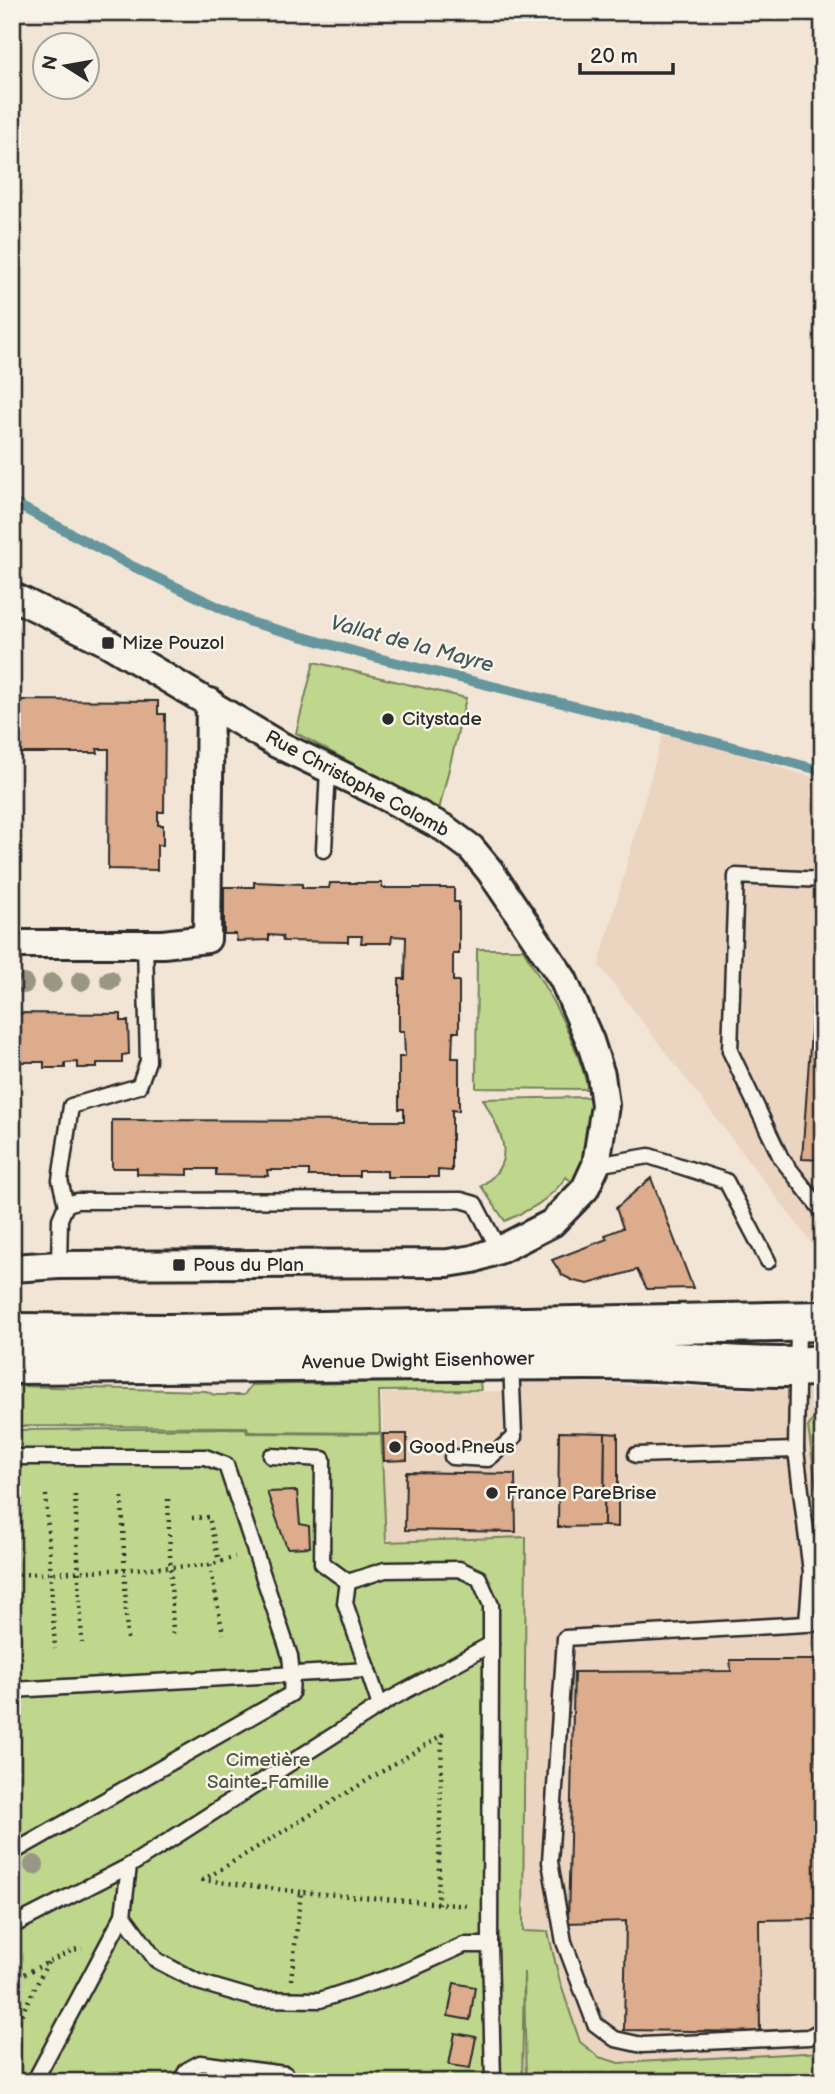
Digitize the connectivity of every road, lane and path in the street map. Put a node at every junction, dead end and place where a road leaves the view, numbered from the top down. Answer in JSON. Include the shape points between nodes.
{"nodes":[{"id":1,"x":12,"y":596,"type":"edge"},
{"id":2,"x":210,"y":702,"type":"junction"},
{"id":3,"x":328,"y":769,"type":"junction"},
{"id":4,"x":324,"y":850,"type":"dead end"},
{"id":5,"x":823,"y":880,"type":"edge"},
{"id":6,"x":12,"y":944,"type":"edge"},
{"id":7,"x":145,"y":944,"type":"junction"},
{"id":8,"x":596,"y":1165,"type":"junction"},
{"id":9,"x":66,"y":1205,"type":"junction"},
{"id":10,"x":823,"y":1212,"type":"edge"},
{"id":11,"x":499,"y":1250,"type":"junction"},
{"id":12,"x":768,"y":1261,"type":"dead end"},
{"id":13,"x":59,"y":1265,"type":"junction"},
{"id":14,"x":12,"y":1268,"type":"edge"},
{"id":15,"x":811,"y":1321,"type":"edge"},
{"id":16,"x":12,"y":1333,"type":"edge"},
{"id":17,"x":511,"y":1344,"type":"junction"},
{"id":18,"x":12,"y":1364,"type":"edge"},
{"id":19,"x":810,"y":1366,"type":"edge"},
{"id":20,"x":796,"y":1450,"type":"junction"},
{"id":21,"x":636,"y":1455,"type":"dead end"},
{"id":22,"x":271,"y":1456,"type":"dead end"},
{"id":23,"x":12,"y":1457,"type":"edge"},
{"id":24,"x":452,"y":1457,"type":"dead end"},
{"id":25,"x":46,"y":1495,"type":"dead end"},
{"id":26,"x":75,"y":1495,"type":"dead end"},
{"id":27,"x":122,"y":1497,"type":"dead end"},
{"id":28,"x":168,"y":1499,"type":"dead end"},
{"id":29,"x":192,"y":1518,"type":"dead end"},
{"id":30,"x":256,"y":1551,"type":"junction"},
{"id":31,"x":219,"y":1562,"type":"junction"},
{"id":32,"x":210,"y":1564,"type":"junction"},
{"id":33,"x":170,"y":1567,"type":"junction"},
{"id":34,"x":125,"y":1569,"type":"junction"},
{"id":35,"x":79,"y":1571,"type":"junction"},
{"id":36,"x":51,"y":1573,"type":"junction"},
{"id":37,"x":12,"y":1575,"type":"edge"},
{"id":38,"x":348,"y":1582,"type":"junction"},
{"id":39,"x":807,"y":1623,"type":"junction"},
{"id":40,"x":823,"y":1623,"type":"edge"},
{"id":41,"x":173,"y":1634,"type":"dead end"},
{"id":42,"x":223,"y":1634,"type":"dead end"},
{"id":43,"x":127,"y":1640,"type":"dead end"},
{"id":44,"x":82,"y":1643,"type":"dead end"},
{"id":45,"x":491,"y":1644,"type":"junction"},
{"id":46,"x":55,"y":1649,"type":"dead end"},
{"id":47,"x":368,"y":1670,"type":"junction"},
{"id":48,"x":292,"y":1675,"type":"junction"},
{"id":49,"x":12,"y":1690,"type":"edge"},
{"id":50,"x":380,"y":1706,"type":"junction"},
{"id":51,"x":12,"y":1853,"type":"edge"},
{"id":52,"x":129,"y":1866,"type":"junction"},
{"id":53,"x":301,"y":1892,"type":"junction"},
{"id":54,"x":439,"y":1904,"type":"junction"},
{"id":55,"x":490,"y":1908,"type":"junction"},
{"id":56,"x":123,"y":1915,"type":"junction"},
{"id":57,"x":12,"y":1926,"type":"edge"},
{"id":58,"x":110,"y":1940,"type":"junction"},
{"id":59,"x":490,"y":1945,"type":"junction"},
{"id":60,"x":48,"y":1962,"type":"junction"},
{"id":61,"x":12,"y":1980,"type":"edge"},
{"id":62,"x":289,"y":2000,"type":"junction"},
{"id":63,"x":823,"y":2029,"type":"edge"},
{"id":64,"x":12,"y":2033,"type":"edge"},
{"id":65,"x":33,"y":2082,"type":"edge"},
{"id":66,"x":180,"y":2082,"type":"edge"},
{"id":67,"x":294,"y":2082,"type":"edge"},
{"id":68,"x":493,"y":2082,"type":"edge"}],
"edges":[{"from":1,"to":2,"type":"street","name":"Rue Christophe Colomb","via":[[108,643]]},
{"from":2,"to":3,"type":"street","name":"Rue Christophe Colomb"},
{"from":2,"to":7,"type":"street","via":[[207,939]]},
{"from":3,"to":4,"type":"lane"},
{"from":3,"to":8,"type":"street","name":"Rue Christophe Colomb","via":[[444,828],[471,848],[490,871],[562,979],[590,1041],[605,1105]]},
{"from":5,"to":10,"type":"lane","via":[[736,876],[730,1051],[781,1158]]},
{"from":6,"to":7,"type":"street"},
{"from":7,"to":9,"type":"lane","via":[[148,1061],[139,1086],[71,1106],[60,1180]]},
{"from":8,"to":11,"type":"street","name":"Rue Christophe Colomb","via":[[585,1189],[552,1223]]},
{"from":8,"to":12,"type":"lane","via":[[649,1156],[726,1181]]},
{"from":9,"to":11,"type":"lane","via":[[76,1201],[461,1200],[475,1204]]},
{"from":9,"to":13,"type":"lane","via":[[60,1220]]},
{"from":11,"to":13,"type":"street","name":"Rue Christophe Colomb","via":[[448,1263]]},
{"from":13,"to":14,"type":"street","name":"Rue Christophe Colomb"},
{"from":15,"to":17,"type":"main road","name":"Avenue Dwight Eisenhower"},
{"from":15,"to":19,"type":"lane"},
{"from":16,"to":17,"type":"main road","name":"Avenue Dwight Eisenhower"},
{"from":17,"to":18,"type":"main road","name":"Avenue Dwight Eisenhower"},
{"from":17,"to":19,"type":"main road","name":"Avenue Dwight Eisenhower","via":[[646,1361],[755,1368]]},
{"from":17,"to":24,"type":"lane","via":[[514,1437],[488,1459]]},
{"from":19,"to":20,"type":"lane"},
{"from":20,"to":21,"type":"lane"},
{"from":20,"to":39,"type":"lane","via":[[811,1572]]},
{"from":22,"to":38,"type":"lane","via":[[323,1459],[323,1563]]},
{"from":23,"to":30,"type":"lane","via":[[205,1457],[226,1465]]},
{"from":25,"to":36,"type":"path"},
{"from":26,"to":35,"type":"path"},
{"from":27,"to":34,"type":"path"},
{"from":28,"to":33,"type":"path"},
{"from":29,"to":31,"type":"path","via":[[209,1517]]},
{"from":30,"to":31,"type":"path"},
{"from":30,"to":48,"type":"lane"},
{"from":31,"to":32,"type":"path"},
{"from":32,"to":33,"type":"path"},
{"from":32,"to":42,"type":"path"},
{"from":33,"to":34,"type":"path"},
{"from":33,"to":41,"type":"path"},
{"from":34,"to":35,"type":"path"},
{"from":34,"to":43,"type":"path"},
{"from":35,"to":36,"type":"path"},
{"from":35,"to":44,"type":"path"},
{"from":36,"to":37,"type":"path"},
{"from":36,"to":46,"type":"path"},
{"from":38,"to":45,"type":"lane","via":[[385,1570],[459,1569],[479,1578],[491,1605]]},
{"from":38,"to":47,"type":"lane","via":[[345,1603]]},
{"from":39,"to":40,"type":"lane"},
{"from":39,"to":63,"type":"lane","via":[[565,1638],[550,1862],[564,1942],[595,2024],[615,2039],[642,2045],[795,2038]]},
{"from":45,"to":50,"type":"lane"},
{"from":45,"to":55,"type":"lane"},
{"from":47,"to":48,"type":"lane"},
{"from":47,"to":50,"type":"lane"},
{"from":48,"to":49,"type":"lane"},
{"from":48,"to":51,"type":"lane","via":[[291,1694]]},
{"from":50,"to":52,"type":"lane"},
{"from":52,"to":56,"type":"lane"},
{"from":52,"to":57,"type":"lane"},
{"from":53,"to":54,"type":"path"},
{"from":53,"to":54,"type":"path","via":[[203,1880],[442,1735]]},
{"from":53,"to":62,"type":"path"},
{"from":54,"to":55,"type":"path"},
{"from":55,"to":59,"type":"lane"},
{"from":56,"to":58,"type":"lane"},
{"from":56,"to":62,"type":"lane","via":[[156,1960],[198,1982],[256,1999]]},
{"from":58,"to":60,"type":"path"},
{"from":58,"to":65,"type":"lane"},
{"from":59,"to":62,"type":"lane","via":[[464,1945],[402,1973],[320,2000]]},
{"from":59,"to":68,"type":"lane"},
{"from":60,"to":61,"type":"path"},
{"from":60,"to":64,"type":"path"},
{"from":66,"to":67,"type":"lane","via":[[187,2070],[200,2063],[285,2074]]}]}
